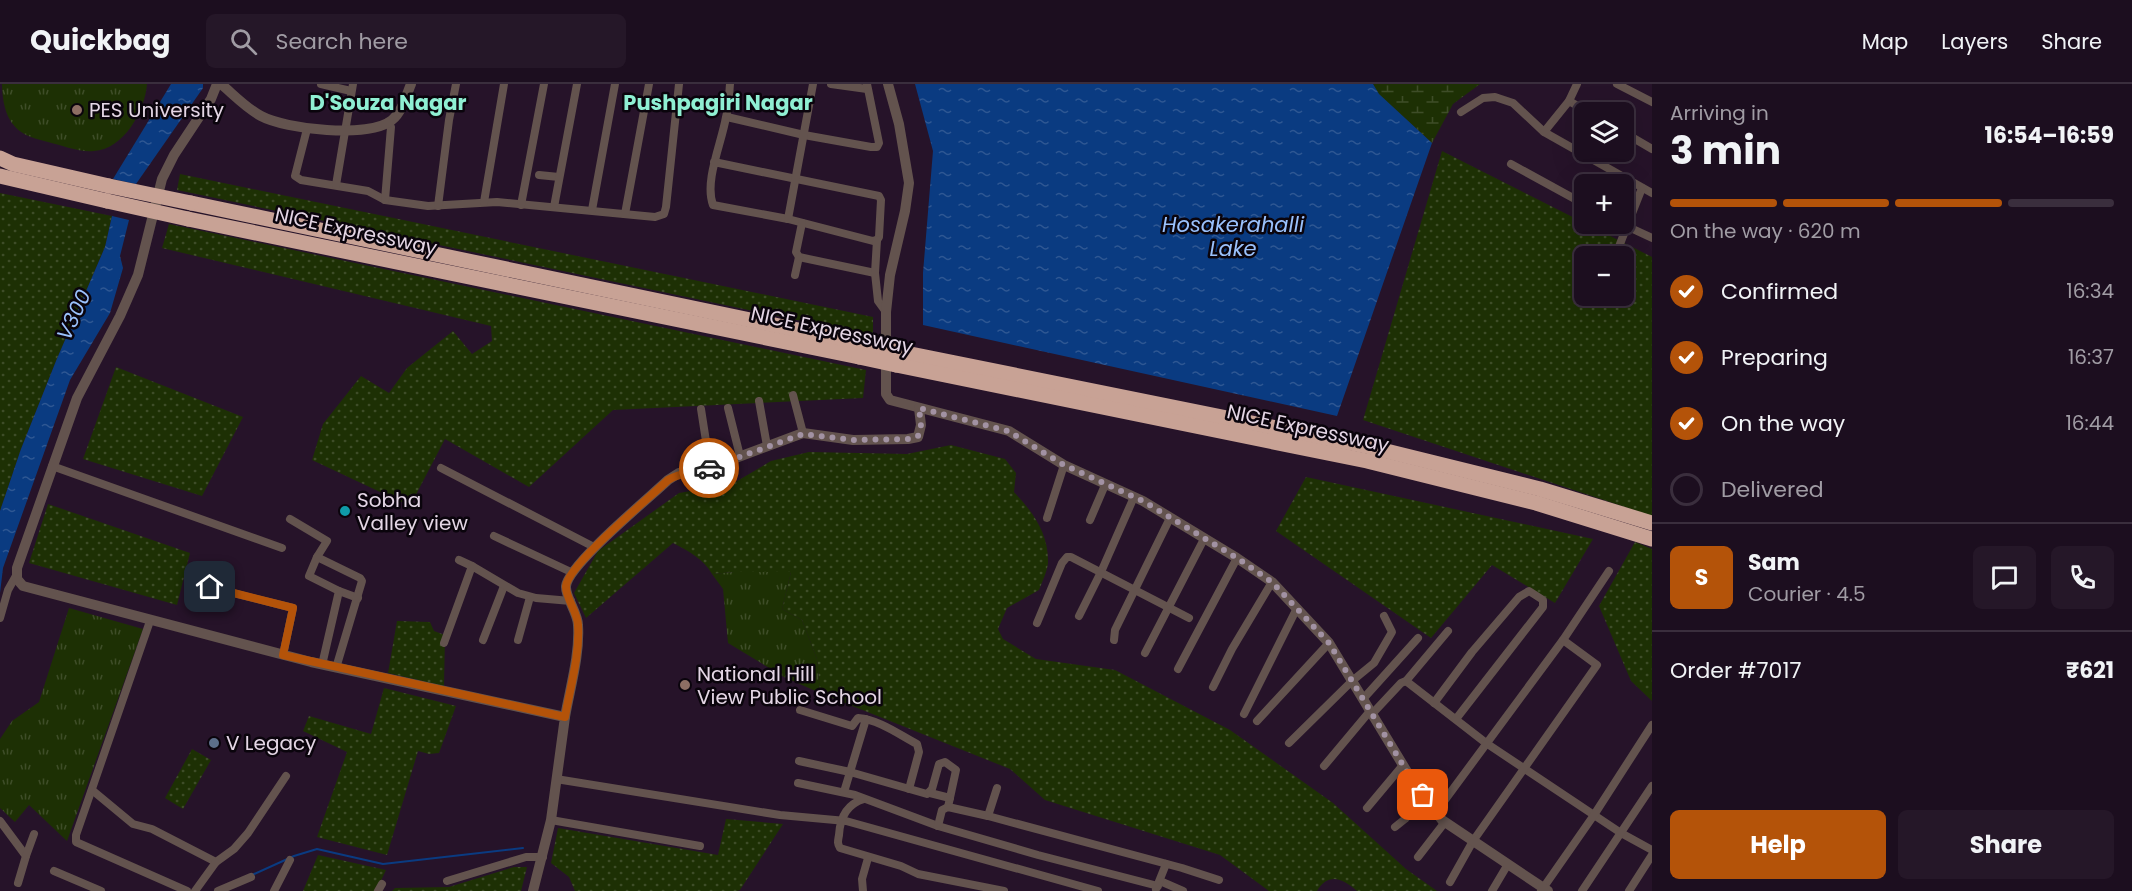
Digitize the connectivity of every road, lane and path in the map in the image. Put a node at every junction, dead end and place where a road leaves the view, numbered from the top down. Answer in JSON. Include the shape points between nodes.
{"nodes":[{"id":1,"x":219,"y":84,"type":"edge"},
{"id":2,"x":321,"y":84,"type":"edge"},
{"id":3,"x":411,"y":84,"type":"edge"},
{"id":4,"x":456,"y":84,"type":"edge"},
{"id":5,"x":504,"y":84,"type":"edge"},
{"id":6,"x":544,"y":84,"type":"edge"},
{"id":7,"x":577,"y":84,"type":"edge"},
{"id":8,"x":615,"y":84,"type":"edge"},
{"id":9,"x":649,"y":84,"type":"edge"},
{"id":10,"x":679,"y":84,"type":"edge"},
{"id":11,"x":730,"y":84,"type":"edge"},
{"id":12,"x":813,"y":84,"type":"edge"},
{"id":13,"x":831,"y":84,"type":"edge"},
{"id":14,"x":888,"y":84,"type":"edge"},
{"id":15,"x":1577,"y":84,"type":"edge"},
{"id":16,"x":1617,"y":84,"type":"edge"},
{"id":17,"x":352,"y":87,"type":"edge"},
{"id":18,"x":867,"y":87,"type":"edge"},
{"id":19,"x":1569,"y":101,"type":"junction"},
{"id":20,"x":1652,"y":102,"type":"edge"},
{"id":21,"x":1574,"y":104,"type":"edge"},
{"id":22,"x":1461,"y":112,"type":"dead end"},
{"id":23,"x":727,"y":117,"type":"junction"},
{"id":24,"x":388,"y":122,"type":"junction"},
{"id":25,"x":307,"y":129,"type":"junction"},
{"id":26,"x":344,"y":130,"type":"junction"},
{"id":27,"x":1544,"y":132,"type":"junction"},
{"id":28,"x":804,"y":135,"type":"junction"},
{"id":29,"x":1634,"y":138,"type":"edge"},
{"id":30,"x":1652,"y":149,"type":"edge"},
{"id":31,"x":7,"y":161,"type":"edge"},
{"id":32,"x":714,"y":162,"type":"junction"},
{"id":33,"x":1511,"y":164,"type":"dead end"},
{"id":34,"x":539,"y":175,"type":"dead end"},
{"id":35,"x":0,"y":176,"type":"edge"},
{"id":36,"x":559,"y":177,"type":"junction"},
{"id":37,"x":797,"y":180,"type":"junction"},
{"id":38,"x":336,"y":184,"type":"junction"},
{"id":39,"x":1642,"y":188,"type":"junction"},
{"id":40,"x":1652,"y":193,"type":"edge"},
{"id":41,"x":108,"y":194,"type":"junction"},
{"id":42,"x":1574,"y":199,"type":"edge"},
{"id":43,"x":385,"y":200,"type":"junction"},
{"id":44,"x":484,"y":202,"type":"junction"},
{"id":45,"x":1634,"y":204,"type":"edge"},
{"id":46,"x":521,"y":205,"type":"junction"},
{"id":47,"x":438,"y":206,"type":"junction"},
{"id":48,"x":554,"y":207,"type":"junction"},
{"id":49,"x":592,"y":210,"type":"junction"},
{"id":50,"x":625,"y":214,"type":"junction"},
{"id":51,"x":788,"y":219,"type":"junction"},
{"id":52,"x":802,"y":223,"type":"junction"},
{"id":53,"x":1634,"y":230,"type":"edge"},
{"id":54,"x":1652,"y":238,"type":"edge"},
{"id":55,"x":877,"y":240,"type":"junction"},
{"id":56,"x":799,"y":257,"type":"junction"},
{"id":57,"x":875,"y":273,"type":"junction"},
{"id":58,"x":795,"y":275,"type":"dead end"},
{"id":59,"x":886,"y":312,"type":"junction"},
{"id":60,"x":896,"y":358,"type":"junction"},
{"id":61,"x":793,"y":395,"type":"dead end"},
{"id":62,"x":759,"y":401,"type":"dead end"},
{"id":63,"x":728,"y":408,"type":"dead end"},
{"id":64,"x":919,"y":408,"type":"junction"},
{"id":65,"x":701,"y":409,"type":"dead end"},
{"id":66,"x":803,"y":434,"type":"junction"},
{"id":67,"x":767,"y":446,"type":"junction"},
{"id":68,"x":740,"y":456,"type":"junction"},
{"id":69,"x":1064,"y":465,"type":"junction"},
{"id":70,"x":52,"y":466,"type":"junction"},
{"id":71,"x":710,"y":467,"type":"junction"},
{"id":72,"x":441,"y":468,"type":"dead end"},
{"id":73,"x":1105,"y":485,"type":"junction"},
{"id":74,"x":1134,"y":497,"type":"junction"},
{"id":75,"x":1047,"y":518,"type":"dead end"},
{"id":76,"x":1170,"y":518,"type":"junction"},
{"id":77,"x":290,"y":519,"type":"dead end"},
{"id":78,"x":1090,"y":520,"type":"dead end"},
{"id":79,"x":1652,"y":524,"type":"edge"},
{"id":80,"x":494,"y":536,"type":"dead end"},
{"id":81,"x":1204,"y":538,"type":"junction"},
{"id":82,"x":1652,"y":539,"type":"edge"},
{"id":83,"x":282,"y":548,"type":"dead end"},
{"id":84,"x":594,"y":548,"type":"junction"},
{"id":85,"x":317,"y":557,"type":"junction"},
{"id":86,"x":1237,"y":558,"type":"junction"},
{"id":87,"x":459,"y":560,"type":"dead end"},
{"id":88,"x":472,"y":566,"type":"junction"},
{"id":89,"x":1609,"y":571,"type":"dead end"},
{"id":90,"x":571,"y":572,"type":"junction"},
{"id":91,"x":1101,"y":572,"type":"junction"},
{"id":92,"x":16,"y":574,"type":"junction"},
{"id":93,"x":189,"y":582,"type":"dead end"},
{"id":94,"x":1272,"y":582,"type":"junction"},
{"id":95,"x":504,"y":586,"type":"junction"},
{"id":96,"x":339,"y":591,"type":"junction"},
{"id":97,"x":1134,"y":591,"type":"junction"},
{"id":98,"x":530,"y":597,"type":"junction"},
{"id":99,"x":358,"y":598,"type":"junction"},
{"id":100,"x":571,"y":601,"type":"junction"},
{"id":101,"x":1169,"y":608,"type":"junction"},
{"id":102,"x":1297,"y":608,"type":"junction"},
{"id":103,"x":1384,"y":615,"type":"dead end"},
{"id":104,"x":1079,"y":616,"type":"dead end"},
{"id":105,"x":0,"y":618,"type":"edge"},
{"id":106,"x":1189,"y":618,"type":"dead end"},
{"id":107,"x":150,"y":621,"type":"junction"},
{"id":108,"x":1037,"y":623,"type":"dead end"},
{"id":109,"x":1448,"y":631,"type":"dead end"},
{"id":110,"x":328,"y":638,"type":"junction"},
{"id":111,"x":1418,"y":638,"type":"dead end"},
{"id":112,"x":483,"y":640,"type":"dead end"},
{"id":113,"x":518,"y":640,"type":"dead end"},
{"id":114,"x":1114,"y":640,"type":"dead end"},
{"id":115,"x":1563,"y":640,"type":"junction"},
{"id":116,"x":344,"y":642,"type":"junction"},
{"id":117,"x":1329,"y":643,"type":"junction"},
{"id":118,"x":444,"y":644,"type":"dead end"},
{"id":119,"x":1145,"y":653,"type":"dead end"},
{"id":120,"x":283,"y":655,"type":"junction"},
{"id":121,"x":321,"y":665,"type":"junction"},
{"id":122,"x":336,"y":668,"type":"junction"},
{"id":123,"x":1178,"y":669,"type":"dead end"},
{"id":124,"x":1352,"y":681,"type":"junction"},
{"id":125,"x":1406,"y":681,"type":"junction"},
{"id":126,"x":1213,"y":687,"type":"dead end"},
{"id":127,"x":1363,"y":699,"type":"junction"},
{"id":128,"x":1434,"y":703,"type":"junction"},
{"id":129,"x":800,"y":710,"type":"dead end"},
{"id":130,"x":1371,"y":712,"type":"junction"},
{"id":131,"x":1244,"y":714,"type":"dead end"},
{"id":132,"x":565,"y":717,"type":"junction"},
{"id":133,"x":866,"y":719,"type":"junction"},
{"id":134,"x":1456,"y":719,"type":"junction"},
{"id":135,"x":1257,"y":721,"type":"dead end"},
{"id":136,"x":1652,"y":725,"type":"edge"},
{"id":137,"x":1289,"y":743,"type":"dead end"},
{"id":138,"x":1486,"y":743,"type":"junction"},
{"id":139,"x":799,"y":761,"type":"dead end"},
{"id":140,"x":1402,"y":765,"type":"junction"},
{"id":141,"x":1324,"y":766,"type":"dead end"},
{"id":142,"x":1525,"y":768,"type":"junction"},
{"id":143,"x":850,"y":772,"type":"junction"},
{"id":144,"x":286,"y":776,"type":"dead end"},
{"id":145,"x":556,"y":779,"type":"junction"},
{"id":146,"x":798,"y":783,"type":"dead end"},
{"id":147,"x":1652,"y":786,"type":"edge"},
{"id":148,"x":997,"y":788,"type":"dead end"},
{"id":149,"x":92,"y":789,"type":"junction"},
{"id":150,"x":909,"y":789,"type":"junction"},
{"id":151,"x":844,"y":792,"type":"junction"},
{"id":152,"x":930,"y":793,"type":"junction"},
{"id":153,"x":1423,"y":795,"type":"junction"},
{"id":154,"x":864,"y":799,"type":"junction"},
{"id":155,"x":949,"y":803,"type":"junction"},
{"id":156,"x":1367,"y":808,"type":"dead end"},
{"id":157,"x":1436,"y":812,"type":"junction"},
{"id":158,"x":1594,"y":815,"type":"junction"},
{"id":159,"x":988,"y":816,"type":"junction"},
{"id":160,"x":551,"y":820,"type":"junction"},
{"id":161,"x":0,"y":821,"type":"edge"},
{"id":162,"x":840,"y":821,"type":"junction"},
{"id":163,"x":1445,"y":822,"type":"junction"},
{"id":164,"x":938,"y":826,"type":"junction"},
{"id":165,"x":1395,"y":828,"type":"dead end"},
{"id":166,"x":1621,"y":833,"type":"junction"},
{"id":167,"x":34,"y":834,"type":"dead end"},
{"id":168,"x":1473,"y":841,"type":"junction"},
{"id":169,"x":700,"y":846,"type":"dead end"},
{"id":170,"x":1652,"y":850,"type":"edge"},
{"id":171,"x":1652,"y":855,"type":"edge"},
{"id":172,"x":26,"y":856,"type":"junction"},
{"id":173,"x":543,"y":857,"type":"junction"},
{"id":174,"x":1418,"y":857,"type":"dead end"},
{"id":175,"x":868,"y":858,"type":"junction"},
{"id":176,"x":290,"y":860,"type":"dead end"},
{"id":177,"x":216,"y":862,"type":"junction"},
{"id":178,"x":1166,"y":864,"type":"junction"},
{"id":179,"x":1508,"y":864,"type":"junction"},
{"id":180,"x":54,"y":871,"type":"dead end"},
{"id":181,"x":251,"y":878,"type":"dead end"},
{"id":182,"x":1219,"y":880,"type":"dead end"},
{"id":183,"x":447,"y":881,"type":"dead end"},
{"id":184,"x":1450,"y":882,"type":"dead end"},
{"id":185,"x":18,"y":883,"type":"dead end"},
{"id":186,"x":1158,"y":886,"type":"edge"},
{"id":187,"x":1544,"y":890,"type":"edge"},
{"id":188,"x":101,"y":891,"type":"edge"},
{"id":189,"x":187,"y":891,"type":"edge"},
{"id":190,"x":195,"y":891,"type":"edge"},
{"id":191,"x":218,"y":891,"type":"edge"},
{"id":192,"x":274,"y":891,"type":"edge"},
{"id":193,"x":533,"y":891,"type":"edge"},
{"id":194,"x":863,"y":891,"type":"edge"},
{"id":195,"x":1004,"y":891,"type":"edge"},
{"id":196,"x":1098,"y":891,"type":"edge"},
{"id":197,"x":1183,"y":891,"type":"edge"},
{"id":198,"x":1492,"y":891,"type":"edge"},
{"id":199,"x":1582,"y":891,"type":"edge"},
{"id":200,"x":1629,"y":891,"type":"edge"}],
"edges":[{"from":1,"to":25,"type":"street","via":[[260,116]]},
{"from":1,"to":70,"type":"street","via":[[162,179],[133,288],[77,398]]},
{"from":2,"to":17,"type":"street"},
{"from":3,"to":24,"type":"street","via":[[400,109]]},
{"from":4,"to":47,"type":"street"},
{"from":5,"to":44,"type":"street"},
{"from":6,"to":46,"type":"street"},
{"from":7,"to":36,"type":"street"},
{"from":8,"to":49,"type":"street"},
{"from":9,"to":50,"type":"street"},
{"from":10,"to":50,"type":"street","via":[[664,214]]},
{"from":11,"to":23,"type":"street"},
{"from":12,"to":28,"type":"street"},
{"from":13,"to":18,"type":"street"},
{"from":14,"to":59,"type":"street","via":[[900,124],[909,183]]},
{"from":15,"to":19,"type":"street"},
{"from":16,"to":20,"type":"street"},
{"from":17,"to":26,"type":"street"},
{"from":18,"to":28,"type":"street","via":[[877,147]]},
{"from":19,"to":21,"type":"street"},
{"from":19,"to":27,"type":"street"},
{"from":22,"to":27,"type":"street","via":[[1483,98],[1495,97],[1513,103]]},
{"from":23,"to":28,"type":"street"},
{"from":23,"to":32,"type":"street"},
{"from":24,"to":26,"type":"street"},
{"from":24,"to":43,"type":"street","via":[[391,127]]},
{"from":25,"to":26,"type":"street"},
{"from":25,"to":38,"type":"street","via":[[295,176]]},
{"from":26,"to":38,"type":"street"},
{"from":27,"to":39,"type":"street"},
{"from":28,"to":37,"type":"street"},
{"from":29,"to":30,"type":"street"},
{"from":31,"to":41,"type":"highway"},
{"from":32,"to":37,"type":"street"},
{"from":32,"to":51,"type":"street","via":[[710,198],[713,205]]},
{"from":33,"to":42,"type":"street"},
{"from":34,"to":36,"type":"street"},
{"from":35,"to":41,"type":"highway","name":"NICE Expressway"},
{"from":36,"to":48,"type":"street"},
{"from":37,"to":51,"type":"street"},
{"from":37,"to":55,"type":"street","via":[[879,196]]},
{"from":38,"to":43,"type":"street","via":[[368,191]]},
{"from":39,"to":40,"type":"street"},
{"from":39,"to":45,"type":"street"},
{"from":41,"to":60,"type":"highway","name":"NICE Expressway","bridge":true},
{"from":43,"to":47,"type":"street"},
{"from":44,"to":46,"type":"street"},
{"from":44,"to":47,"type":"street"},
{"from":46,"to":48,"type":"street"},
{"from":48,"to":49,"type":"street"},
{"from":49,"to":50,"type":"street"},
{"from":51,"to":52,"type":"street"},
{"from":52,"to":55,"type":"street"},
{"from":52,"to":56,"type":"street","via":[[796,252]]},
{"from":53,"to":54,"type":"street"},
{"from":55,"to":57,"type":"street"},
{"from":56,"to":57,"type":"street"},
{"from":56,"to":58,"type":"street"},
{"from":57,"to":59,"type":"street","via":[[878,301]]},
{"from":59,"to":64,"type":"street","via":[[886,394],[890,400]]},
{"from":60,"to":79,"type":"highway","name":"NICE Expressway","via":[[1370,447],[1540,489]]},
{"from":60,"to":82,"type":"highway","name":"NICE Expressway","via":[[1378,464],[1536,503]]},
{"from":61,"to":66,"type":"street"},
{"from":62,"to":67,"type":"street"},
{"from":63,"to":68,"type":"street"},
{"from":64,"to":66,"type":"street","via":[[918,436],[908,439],[853,440]]},
{"from":64,"to":69,"type":"street","via":[[1008,431]]},
{"from":65,"to":71,"type":"street"},
{"from":66,"to":67,"type":"street"},
{"from":67,"to":68,"type":"street"},
{"from":68,"to":71,"type":"street"},
{"from":69,"to":73,"type":"street"},
{"from":69,"to":75,"type":"street"},
{"from":70,"to":83,"type":"street"},
{"from":70,"to":92,"type":"street"},
{"from":71,"to":84,"type":"street","via":[[679,473],[668,480]]},
{"from":72,"to":84,"type":"street"},
{"from":73,"to":74,"type":"street"},
{"from":73,"to":78,"type":"street"},
{"from":74,"to":76,"type":"street"},
{"from":74,"to":91,"type":"street"},
{"from":76,"to":81,"type":"street"},
{"from":76,"to":97,"type":"street"},
{"from":77,"to":85,"type":"street","via":[[327,541]]},
{"from":80,"to":90,"type":"street"},
{"from":81,"to":86,"type":"street"},
{"from":81,"to":101,"type":"street"},
{"from":84,"to":90,"type":"street"},
{"from":85,"to":96,"type":"street","via":[[309,576]]},
{"from":85,"to":99,"type":"street","via":[[360,578]]},
{"from":86,"to":94,"type":"street"},
{"from":86,"to":123,"type":"street"},
{"from":87,"to":88,"type":"street"},
{"from":88,"to":95,"type":"street"},
{"from":88,"to":118,"type":"street"},
{"from":89,"to":115,"type":"street"},
{"from":90,"to":100,"type":"street","via":[[566,587]]},
{"from":91,"to":97,"type":"street"},
{"from":91,"to":104,"type":"street"},
{"from":91,"to":108,"type":"street","via":[[1071,557],[1064,560]]},
{"from":92,"to":105,"type":"street"},
{"from":92,"to":107,"type":"street","via":[[23,586]]},
{"from":93,"to":120,"type":"street","via":[[293,608]]},
{"from":94,"to":102,"type":"street"},
{"from":94,"to":126,"type":"street"},
{"from":95,"to":98,"type":"street"},
{"from":95,"to":112,"type":"street"},
{"from":96,"to":99,"type":"street"},
{"from":96,"to":110,"type":"street"},
{"from":97,"to":101,"type":"street"},
{"from":97,"to":114,"type":"street"},
{"from":98,"to":100,"type":"street"},
{"from":98,"to":113,"type":"street"},
{"from":99,"to":116,"type":"street"},
{"from":100,"to":132,"type":"street","via":[[579,624]]},
{"from":101,"to":106,"type":"street"},
{"from":101,"to":119,"type":"street"},
{"from":102,"to":117,"type":"street"},
{"from":102,"to":131,"type":"street"},
{"from":103,"to":124,"type":"street","via":[[1391,635],[1374,663]]},
{"from":107,"to":120,"type":"street"},
{"from":107,"to":149,"type":"street"},
{"from":109,"to":125,"type":"street"},
{"from":110,"to":116,"type":"street"},
{"from":110,"to":121,"type":"street"},
{"from":111,"to":127,"type":"street"},
{"from":115,"to":138,"type":"street"},
{"from":115,"to":142,"type":"street","via":[[1597,664]]},
{"from":116,"to":122,"type":"street"},
{"from":117,"to":124,"type":"street"},
{"from":117,"to":135,"type":"street"},
{"from":120,"to":121,"type":"street"},
{"from":121,"to":122,"type":"street"},
{"from":122,"to":132,"type":"street"},
{"from":124,"to":127,"type":"street"},
{"from":124,"to":137,"type":"street"},
{"from":125,"to":128,"type":"street"},
{"from":125,"to":130,"type":"street"},
{"from":127,"to":130,"type":"street"},
{"from":128,"to":134,"type":"street"},
{"from":128,"to":134,"type":"street","via":[[1519,597],[1529,591],[1543,600],[1543,607]]},
{"from":129,"to":133,"type":"street","via":[[852,726],[858,718]]},
{"from":130,"to":140,"type":"street"},
{"from":130,"to":141,"type":"street"},
{"from":132,"to":145,"type":"street"},
{"from":133,"to":143,"type":"street"},
{"from":133,"to":150,"type":"street","via":[[917,744],[919,752]]},
{"from":134,"to":138,"type":"street"},
{"from":136,"to":158,"type":"street"},
{"from":138,"to":142,"type":"street"},
{"from":138,"to":157,"type":"street"},
{"from":139,"to":143,"type":"street"},
{"from":140,"to":153,"type":"street"},
{"from":140,"to":156,"type":"street"},
{"from":142,"to":158,"type":"street"},
{"from":142,"to":168,"type":"street"},
{"from":143,"to":150,"type":"street"},
{"from":143,"to":151,"type":"street"},
{"from":144,"to":177,"type":"street","via":[[248,832]]},
{"from":145,"to":160,"type":"street"},
{"from":145,"to":162,"type":"street"},
{"from":146,"to":151,"type":"street"},
{"from":147,"to":166,"type":"street"},
{"from":148,"to":159,"type":"street"},
{"from":149,"to":177,"type":"street","via":[[133,824],[152,829]]},
{"from":149,"to":189,"type":"street","via":[[76,842]]},
{"from":150,"to":152,"type":"street"},
{"from":151,"to":154,"type":"street"},
{"from":152,"to":155,"type":"street"},
{"from":152,"to":155,"type":"street","via":[[939,764],[945,762],[956,770]]},
{"from":153,"to":157,"type":"street"},
{"from":153,"to":165,"type":"street"},
{"from":154,"to":162,"type":"street","via":[[853,802]]},
{"from":154,"to":164,"type":"street"},
{"from":155,"to":159,"type":"street"},
{"from":155,"to":164,"type":"street","via":[[942,810]]},
{"from":157,"to":163,"type":"street"},
{"from":158,"to":166,"type":"street"},
{"from":158,"to":187,"type":"street"},
{"from":159,"to":178,"type":"street"},
{"from":160,"to":169,"type":"street"},
{"from":160,"to":173,"type":"street"},
{"from":161,"to":172,"type":"street"},
{"from":162,"to":175,"type":"street","via":[[840,848]]},
{"from":162,"to":196,"type":"street"},
{"from":163,"to":168,"type":"street"},
{"from":163,"to":174,"type":"street"},
{"from":164,"to":186,"type":"street"},
{"from":166,"to":170,"type":"street"},
{"from":166,"to":199,"type":"street"},
{"from":167,"to":172,"type":"street"},
{"from":168,"to":179,"type":"street"},
{"from":168,"to":184,"type":"street"},
{"from":171,"to":200,"type":"street"},
{"from":172,"to":185,"type":"street"},
{"from":173,"to":183,"type":"street","via":[[526,857]]},
{"from":173,"to":193,"type":"street"},
{"from":175,"to":194,"type":"street"},
{"from":175,"to":195,"type":"street","via":[[918,874]]},
{"from":176,"to":192,"type":"street"},
{"from":177,"to":190,"type":"street"},
{"from":178,"to":182,"type":"street"},
{"from":178,"to":186,"type":"street"},
{"from":179,"to":187,"type":"street"},
{"from":179,"to":198,"type":"street"},
{"from":180,"to":188,"type":"street"},
{"from":181,"to":191,"type":"street"},
{"from":186,"to":197,"type":"street"}]}
